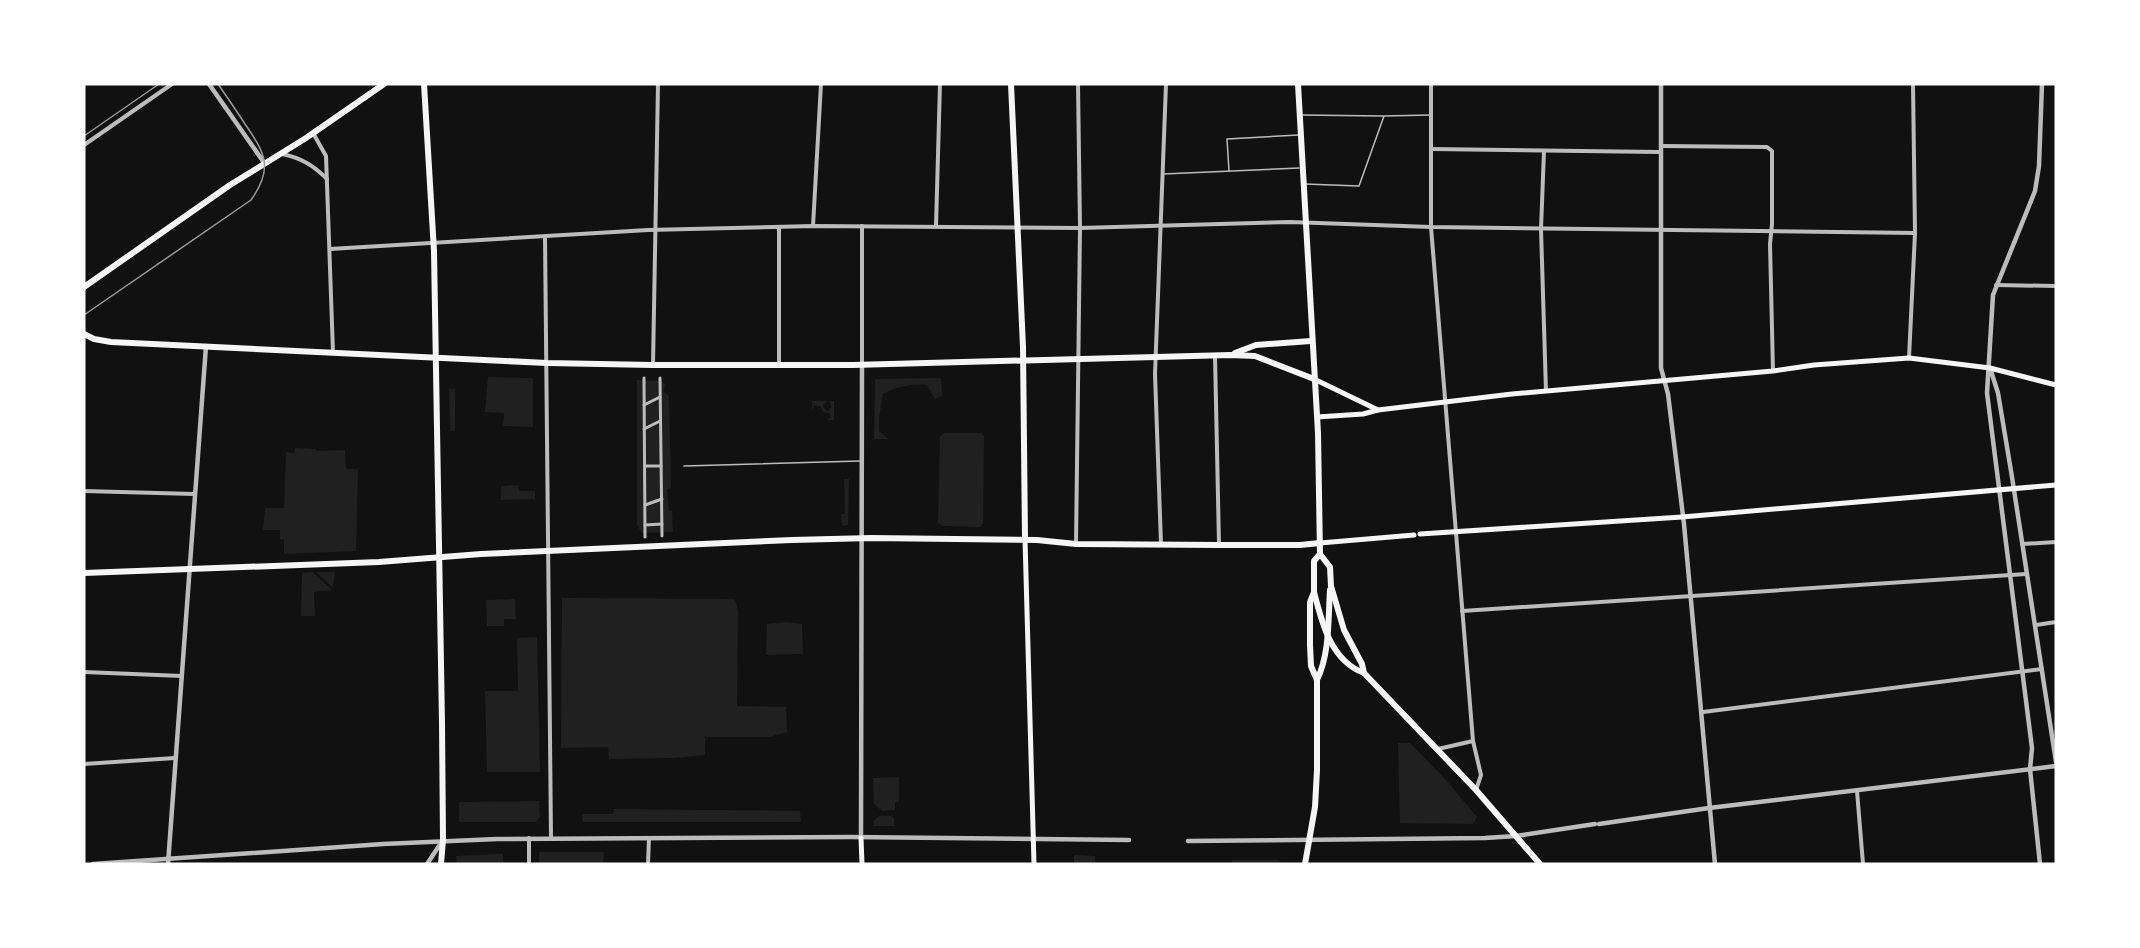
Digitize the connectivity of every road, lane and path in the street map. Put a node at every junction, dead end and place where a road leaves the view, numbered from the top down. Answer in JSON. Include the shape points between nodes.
{"nodes":[{"id":1,"x":209,"y":84,"type":"edge"},
{"id":2,"x":383,"y":84,"type":"edge"},
{"id":3,"x":424,"y":84,"type":"edge"},
{"id":4,"x":658,"y":84,"type":"edge"},
{"id":5,"x":821,"y":84,"type":"edge"},
{"id":6,"x":940,"y":84,"type":"edge"},
{"id":7,"x":1011,"y":84,"type":"edge"},
{"id":8,"x":1078,"y":84,"type":"edge"},
{"id":9,"x":1166,"y":84,"type":"edge"},
{"id":10,"x":1298,"y":84,"type":"edge"},
{"id":11,"x":1431,"y":84,"type":"edge"},
{"id":12,"x":1661,"y":84,"type":"edge"},
{"id":13,"x":1913,"y":84,"type":"edge"},
{"id":14,"x":2042,"y":84,"type":"edge"},
{"id":15,"x":170,"y":85,"type":"edge"},
{"id":16,"x":1300,"y":115,"type":"junction"},
{"id":17,"x":1384,"y":116,"type":"junction"},
{"id":18,"x":1431,"y":116,"type":"junction"},
{"id":19,"x":313,"y":133,"type":"junction"},
{"id":20,"x":1300,"y":135,"type":"junction"},
{"id":21,"x":84,"y":145,"type":"edge"},
{"id":22,"x":1431,"y":149,"type":"junction"},
{"id":23,"x":1660,"y":149,"type":"junction"},
{"id":24,"x":1544,"y":151,"type":"junction"},
{"id":25,"x":282,"y":153,"type":"junction"},
{"id":26,"x":265,"y":164,"type":"junction"},
{"id":27,"x":1302,"y":168,"type":"junction"},
{"id":28,"x":1229,"y":172,"type":"junction"},
{"id":29,"x":1162,"y":174,"type":"junction"},
{"id":30,"x":327,"y":180,"type":"junction"},
{"id":31,"x":1303,"y":184,"type":"junction"},
{"id":32,"x":1305,"y":222,"type":"junction"},
{"id":33,"x":813,"y":226,"type":"junction"},
{"id":34,"x":862,"y":226,"type":"junction"},
{"id":35,"x":936,"y":226,"type":"junction"},
{"id":36,"x":1018,"y":226,"type":"junction"},
{"id":37,"x":1160,"y":226,"type":"junction"},
{"id":38,"x":779,"y":227,"type":"junction"},
{"id":39,"x":1431,"y":227,"type":"junction"},
{"id":40,"x":1080,"y":228,"type":"junction"},
{"id":41,"x":1541,"y":229,"type":"junction"},
{"id":42,"x":655,"y":230,"type":"junction"},
{"id":43,"x":1661,"y":231,"type":"junction"},
{"id":44,"x":1771,"y":232,"type":"junction"},
{"id":45,"x":1916,"y":233,"type":"junction"},
{"id":46,"x":545,"y":237,"type":"junction"},
{"id":47,"x":434,"y":244,"type":"junction"},
{"id":48,"x":330,"y":249,"type":"junction"},
{"id":49,"x":1996,"y":285,"type":"junction"},
{"id":50,"x":84,"y":286,"type":"edge"},
{"id":51,"x":2056,"y":286,"type":"edge"},
{"id":52,"x":84,"y":334,"type":"edge"},
{"id":53,"x":1311,"y":341,"type":"junction"},
{"id":54,"x":206,"y":346,"type":"junction"},
{"id":55,"x":333,"y":352,"type":"junction"},
{"id":56,"x":1230,"y":355,"type":"junction"},
{"id":57,"x":1215,"y":356,"type":"junction"},
{"id":58,"x":436,"y":358,"type":"junction"},
{"id":59,"x":1078,"y":358,"type":"junction"},
{"id":60,"x":1155,"y":358,"type":"junction"},
{"id":61,"x":1909,"y":358,"type":"junction"},
{"id":62,"x":1023,"y":360,"type":"junction"},
{"id":63,"x":547,"y":363,"type":"junction"},
{"id":64,"x":779,"y":365,"type":"junction"},
{"id":65,"x":862,"y":365,"type":"junction"},
{"id":66,"x":653,"y":366,"type":"junction"},
{"id":67,"x":1990,"y":368,"type":"junction"},
{"id":68,"x":1773,"y":371,"type":"junction"},
{"id":69,"x":644,"y":378,"type":"dead end"},
{"id":70,"x":660,"y":378,"type":"dead end"},
{"id":71,"x":1314,"y":379,"type":"junction"},
{"id":72,"x":1664,"y":380,"type":"junction"},
{"id":73,"x":2056,"y":385,"type":"edge"},
{"id":74,"x":1546,"y":391,"type":"junction"},
{"id":75,"x":660,"y":397,"type":"junction"},
{"id":76,"x":1445,"y":401,"type":"junction"},
{"id":77,"x":644,"y":405,"type":"junction"},
{"id":78,"x":1378,"y":410,"type":"junction"},
{"id":79,"x":1317,"y":417,"type":"junction"},
{"id":80,"x":660,"y":421,"type":"junction"},
{"id":81,"x":644,"y":429,"type":"junction"},
{"id":82,"x":861,"y":461,"type":"junction"},
{"id":83,"x":684,"y":465,"type":"dead end"},
{"id":84,"x":645,"y":466,"type":"junction"},
{"id":85,"x":661,"y":466,"type":"junction"},
{"id":86,"x":2056,"y":485,"type":"edge"},
{"id":87,"x":2014,"y":488,"type":"junction"},
{"id":88,"x":2000,"y":489,"type":"junction"},
{"id":89,"x":84,"y":492,"type":"edge"},
{"id":90,"x":194,"y":494,"type":"junction"},
{"id":91,"x":662,"y":499,"type":"junction"},
{"id":92,"x":645,"y":505,"type":"junction"},
{"id":93,"x":1682,"y":517,"type":"junction"},
{"id":94,"x":662,"y":524,"type":"junction"},
{"id":95,"x":645,"y":525,"type":"junction"},
{"id":96,"x":1456,"y":532,"type":"junction"},
{"id":97,"x":645,"y":537,"type":"dead end"},
{"id":98,"x":662,"y":537,"type":"dead end"},
{"id":99,"x":860,"y":538,"type":"junction"},
{"id":100,"x":1025,"y":539,"type":"junction"},
{"id":101,"x":2056,"y":542,"type":"edge"},
{"id":102,"x":1320,"y":543,"type":"junction"},
{"id":103,"x":1076,"y":544,"type":"junction"},
{"id":104,"x":1161,"y":544,"type":"junction"},
{"id":105,"x":2022,"y":544,"type":"junction"},
{"id":106,"x":1219,"y":545,"type":"junction"},
{"id":107,"x":549,"y":551,"type":"junction"},
{"id":108,"x":1320,"y":554,"type":"junction"},
{"id":109,"x":438,"y":558,"type":"junction"},
{"id":110,"x":189,"y":569,"type":"junction"},
{"id":111,"x":84,"y":573,"type":"edge"},
{"id":112,"x":2026,"y":574,"type":"junction"},
{"id":113,"x":2011,"y":576,"type":"junction"},
{"id":114,"x":1331,"y":586,"type":"junction"},
{"id":115,"x":1314,"y":592,"type":"junction"},
{"id":116,"x":1690,"y":596,"type":"junction"},
{"id":117,"x":1462,"y":611,"type":"junction"},
{"id":118,"x":2056,"y":622,"type":"edge"},
{"id":119,"x":2036,"y":625,"type":"junction"},
{"id":120,"x":1327,"y":635,"type":"junction"},
{"id":121,"x":2042,"y":669,"type":"junction"},
{"id":122,"x":2023,"y":671,"type":"junction"},
{"id":123,"x":84,"y":672,"type":"edge"},
{"id":124,"x":1364,"y":673,"type":"junction"},
{"id":125,"x":182,"y":676,"type":"junction"},
{"id":126,"x":1317,"y":681,"type":"junction"},
{"id":127,"x":1702,"y":712,"type":"junction"},
{"id":128,"x":1473,"y":741,"type":"junction"},
{"id":129,"x":1438,"y":749,"type":"junction"},
{"id":130,"x":175,"y":758,"type":"junction"},
{"id":131,"x":84,"y":764,"type":"edge"},
{"id":132,"x":2056,"y":764,"type":"edge"},
{"id":133,"x":2030,"y":770,"type":"junction"},
{"id":134,"x":1476,"y":790,"type":"junction"},
{"id":135,"x":1857,"y":791,"type":"junction"},
{"id":136,"x":1709,"y":808,"type":"junction"},
{"id":137,"x":1516,"y":836,"type":"junction"},
{"id":138,"x":529,"y":838,"type":"junction"},
{"id":139,"x":551,"y":838,"type":"junction"},
{"id":140,"x":649,"y":838,"type":"junction"},
{"id":141,"x":861,"y":838,"type":"junction"},
{"id":142,"x":443,"y":840,"type":"junction"},
{"id":143,"x":1129,"y":840,"type":"dead end"},
{"id":144,"x":1188,"y":841,"type":"dead end"},
{"id":145,"x":1310,"y":841,"type":"junction"},
{"id":146,"x":168,"y":862,"type":"edge"},
{"id":147,"x":93,"y":864,"type":"edge"},
{"id":148,"x":427,"y":864,"type":"edge"},
{"id":149,"x":441,"y":864,"type":"edge"},
{"id":150,"x":529,"y":864,"type":"edge"},
{"id":151,"x":648,"y":864,"type":"edge"},
{"id":152,"x":862,"y":864,"type":"edge"},
{"id":153,"x":1034,"y":864,"type":"edge"},
{"id":154,"x":1305,"y":864,"type":"edge"},
{"id":155,"x":1540,"y":864,"type":"edge"},
{"id":156,"x":1715,"y":864,"type":"edge"},
{"id":157,"x":1863,"y":864,"type":"edge"},
{"id":158,"x":2040,"y":864,"type":"edge"}],
"edges":[{"from":1,"to":26,"type":"street"},
{"from":2,"to":19,"type":"main road"},
{"from":3,"to":47,"type":"main road"},
{"from":4,"to":42,"type":"street"},
{"from":5,"to":33,"type":"street"},
{"from":6,"to":35,"type":"street"},
{"from":7,"to":36,"type":"main road"},
{"from":8,"to":40,"type":"street"},
{"from":9,"to":29,"type":"street"},
{"from":10,"to":16,"type":"main road"},
{"from":11,"to":18,"type":"street"},
{"from":12,"to":23,"type":"street"},
{"from":13,"to":45,"type":"street"},
{"from":14,"to":49,"type":"street","via":[[2035,191]]},
{"from":15,"to":21,"type":"street"},
{"from":16,"to":17,"type":"lane"},
{"from":16,"to":20,"type":"main road"},
{"from":17,"to":18,"type":"lane"},
{"from":17,"to":31,"type":"lane","via":[[1359,186]]},
{"from":18,"to":22,"type":"street"},
{"from":19,"to":25,"type":"main road"},
{"from":19,"to":30,"type":"street","via":[[326,156]]},
{"from":20,"to":27,"type":"main road"},
{"from":20,"to":28,"type":"lane","via":[[1227,140]]},
{"from":22,"to":24,"type":"street"},
{"from":22,"to":39,"type":"street"},
{"from":23,"to":24,"type":"street"},
{"from":23,"to":43,"type":"street"},
{"from":23,"to":44,"type":"street","via":[[1771,148]]},
{"from":24,"to":41,"type":"street"},
{"from":25,"to":26,"type":"main road"},
{"from":25,"to":30,"type":"street","via":[[308,163]]},
{"from":26,"to":50,"type":"main road"},
{"from":27,"to":28,"type":"lane"},
{"from":27,"to":31,"type":"main road"},
{"from":28,"to":29,"type":"lane"},
{"from":29,"to":37,"type":"street"},
{"from":30,"to":48,"type":"street"},
{"from":31,"to":32,"type":"main road"},
{"from":32,"to":37,"type":"street"},
{"from":32,"to":39,"type":"street"},
{"from":32,"to":53,"type":"main road"},
{"from":33,"to":34,"type":"street"},
{"from":33,"to":38,"type":"street"},
{"from":34,"to":35,"type":"street"},
{"from":34,"to":65,"type":"street"},
{"from":35,"to":36,"type":"street"},
{"from":36,"to":40,"type":"street"},
{"from":36,"to":62,"type":"main road"},
{"from":37,"to":40,"type":"street"},
{"from":37,"to":60,"type":"street"},
{"from":38,"to":42,"type":"street"},
{"from":38,"to":64,"type":"street"},
{"from":39,"to":41,"type":"street"},
{"from":39,"to":76,"type":"street"},
{"from":40,"to":59,"type":"street"},
{"from":41,"to":43,"type":"street"},
{"from":41,"to":74,"type":"street"},
{"from":42,"to":46,"type":"street"},
{"from":42,"to":66,"type":"street"},
{"from":43,"to":44,"type":"street"},
{"from":43,"to":72,"type":"street"},
{"from":44,"to":45,"type":"street"},
{"from":44,"to":68,"type":"street"},
{"from":45,"to":61,"type":"street"},
{"from":46,"to":47,"type":"street"},
{"from":46,"to":63,"type":"street"},
{"from":47,"to":48,"type":"street"},
{"from":47,"to":58,"type":"main road"},
{"from":48,"to":55,"type":"street"},
{"from":49,"to":51,"type":"street"},
{"from":49,"to":67,"type":"street"},
{"from":52,"to":54,"type":"main road","via":[[102,341]]},
{"from":53,"to":56,"type":"main road","via":[[1256,345]]},
{"from":53,"to":71,"type":"main road"},
{"from":54,"to":55,"type":"main road"},
{"from":54,"to":90,"type":"street"},
{"from":55,"to":58,"type":"main road"},
{"from":56,"to":57,"type":"main road"},
{"from":56,"to":71,"type":"main road","via":[[1255,356]]},
{"from":57,"to":60,"type":"main road"},
{"from":57,"to":106,"type":"street"},
{"from":58,"to":63,"type":"main road"},
{"from":58,"to":109,"type":"main road"},
{"from":59,"to":60,"type":"main road"},
{"from":59,"to":62,"type":"main road"},
{"from":59,"to":103,"type":"street"},
{"from":60,"to":104,"type":"street"},
{"from":61,"to":67,"type":"main road"},
{"from":61,"to":68,"type":"main road","via":[[1814,364]]},
{"from":62,"to":65,"type":"main road"},
{"from":62,"to":100,"type":"main road"},
{"from":63,"to":66,"type":"main road"},
{"from":63,"to":107,"type":"street"},
{"from":64,"to":65,"type":"main road"},
{"from":64,"to":66,"type":"main road"},
{"from":65,"to":82,"type":"street"},
{"from":67,"to":73,"type":"main road"},
{"from":67,"to":87,"type":"street"},
{"from":67,"to":88,"type":"street","via":[[1987,393]]},
{"from":68,"to":72,"type":"main road"},
{"from":69,"to":77,"type":"street"},
{"from":70,"to":75,"type":"street"},
{"from":71,"to":78,"type":"main road"},
{"from":71,"to":79,"type":"main road"},
{"from":72,"to":74,"type":"main road"},
{"from":72,"to":93,"type":"street"},
{"from":74,"to":76,"type":"main road"},
{"from":75,"to":77,"type":"street"},
{"from":75,"to":80,"type":"street"},
{"from":76,"to":78,"type":"main road"},
{"from":76,"to":96,"type":"street"},
{"from":77,"to":81,"type":"street"},
{"from":78,"to":79,"type":"main road"},
{"from":79,"to":102,"type":"main road"},
{"from":80,"to":81,"type":"street"},
{"from":80,"to":85,"type":"street"},
{"from":81,"to":84,"type":"street"},
{"from":82,"to":83,"type":"lane"},
{"from":82,"to":99,"type":"street"},
{"from":84,"to":85,"type":"street"},
{"from":84,"to":92,"type":"street"},
{"from":85,"to":91,"type":"street"},
{"from":86,"to":87,"type":"main road"},
{"from":87,"to":88,"type":"main road"},
{"from":87,"to":105,"type":"street"},
{"from":88,"to":93,"type":"main road"},
{"from":88,"to":113,"type":"street"},
{"from":89,"to":90,"type":"street"},
{"from":90,"to":110,"type":"street"},
{"from":91,"to":92,"type":"street"},
{"from":91,"to":94,"type":"street"},
{"from":92,"to":95,"type":"street"},
{"from":93,"to":96,"type":"main road"},
{"from":93,"to":116,"type":"street"},
{"from":94,"to":95,"type":"street"},
{"from":94,"to":98,"type":"street"},
{"from":95,"to":97,"type":"street"},
{"from":96,"to":102,"type":"main road"},
{"from":96,"to":117,"type":"street"},
{"from":99,"to":100,"type":"main road"},
{"from":99,"to":107,"type":"main road"},
{"from":99,"to":141,"type":"street"},
{"from":100,"to":103,"type":"main road"},
{"from":100,"to":153,"type":"main road"},
{"from":101,"to":105,"type":"street"},
{"from":102,"to":106,"type":"main road"},
{"from":102,"to":108,"type":"main road"},
{"from":103,"to":104,"type":"main road"},
{"from":104,"to":106,"type":"main road"},
{"from":105,"to":112,"type":"street"},
{"from":107,"to":109,"type":"main road"},
{"from":107,"to":139,"type":"street"},
{"from":108,"to":114,"type":"main road","via":[[1330,567]]},
{"from":108,"to":115,"type":"main road","via":[[1314,561]]},
{"from":109,"to":110,"type":"main road"},
{"from":109,"to":142,"type":"main road"},
{"from":110,"to":111,"type":"main road"},
{"from":110,"to":125,"type":"street"},
{"from":112,"to":113,"type":"street"},
{"from":112,"to":119,"type":"street"},
{"from":113,"to":116,"type":"street"},
{"from":113,"to":122,"type":"street"},
{"from":114,"to":120,"type":"main road"},
{"from":114,"to":124,"type":"main road","via":[[1344,630]]},
{"from":115,"to":120,"type":"main road"},
{"from":115,"to":126,"type":"main road","via":[[1310,602],[1311,666]]},
{"from":116,"to":117,"type":"street"},
{"from":116,"to":127,"type":"street"},
{"from":117,"to":128,"type":"street"},
{"from":118,"to":119,"type":"street"},
{"from":119,"to":121,"type":"street"},
{"from":120,"to":124,"type":"main road","via":[[1353,669]]},
{"from":120,"to":126,"type":"main road"},
{"from":121,"to":122,"type":"street"},
{"from":121,"to":132,"type":"street"},
{"from":122,"to":127,"type":"street"},
{"from":122,"to":133,"type":"street","via":[[2032,748]]},
{"from":123,"to":125,"type":"street"},
{"from":124,"to":129,"type":"main road"},
{"from":125,"to":130,"type":"street"},
{"from":126,"to":145,"type":"main road","via":[[1316,789]]},
{"from":127,"to":136,"type":"street"},
{"from":128,"to":129,"type":"street"},
{"from":128,"to":134,"type":"street","via":[[1481,775]]},
{"from":129,"to":134,"type":"main road"},
{"from":130,"to":131,"type":"street"},
{"from":130,"to":146,"type":"street"},
{"from":132,"to":133,"type":"street"},
{"from":133,"to":135,"type":"street"},
{"from":133,"to":158,"type":"street"},
{"from":134,"to":137,"type":"main road"},
{"from":135,"to":136,"type":"street"},
{"from":135,"to":157,"type":"street"},
{"from":136,"to":137,"type":"street"},
{"from":136,"to":156,"type":"street"},
{"from":137,"to":145,"type":"street"},
{"from":137,"to":155,"type":"main road"},
{"from":138,"to":139,"type":"street"},
{"from":138,"to":142,"type":"street"},
{"from":138,"to":150,"type":"street"},
{"from":139,"to":140,"type":"street"},
{"from":140,"to":141,"type":"street"},
{"from":140,"to":151,"type":"street"},
{"from":141,"to":143,"type":"street"},
{"from":141,"to":152,"type":"main road"},
{"from":142,"to":146,"type":"street"},
{"from":142,"to":148,"type":"street"},
{"from":142,"to":149,"type":"main road"},
{"from":144,"to":145,"type":"street"},
{"from":145,"to":154,"type":"main road"},
{"from":146,"to":147,"type":"street"}]}
